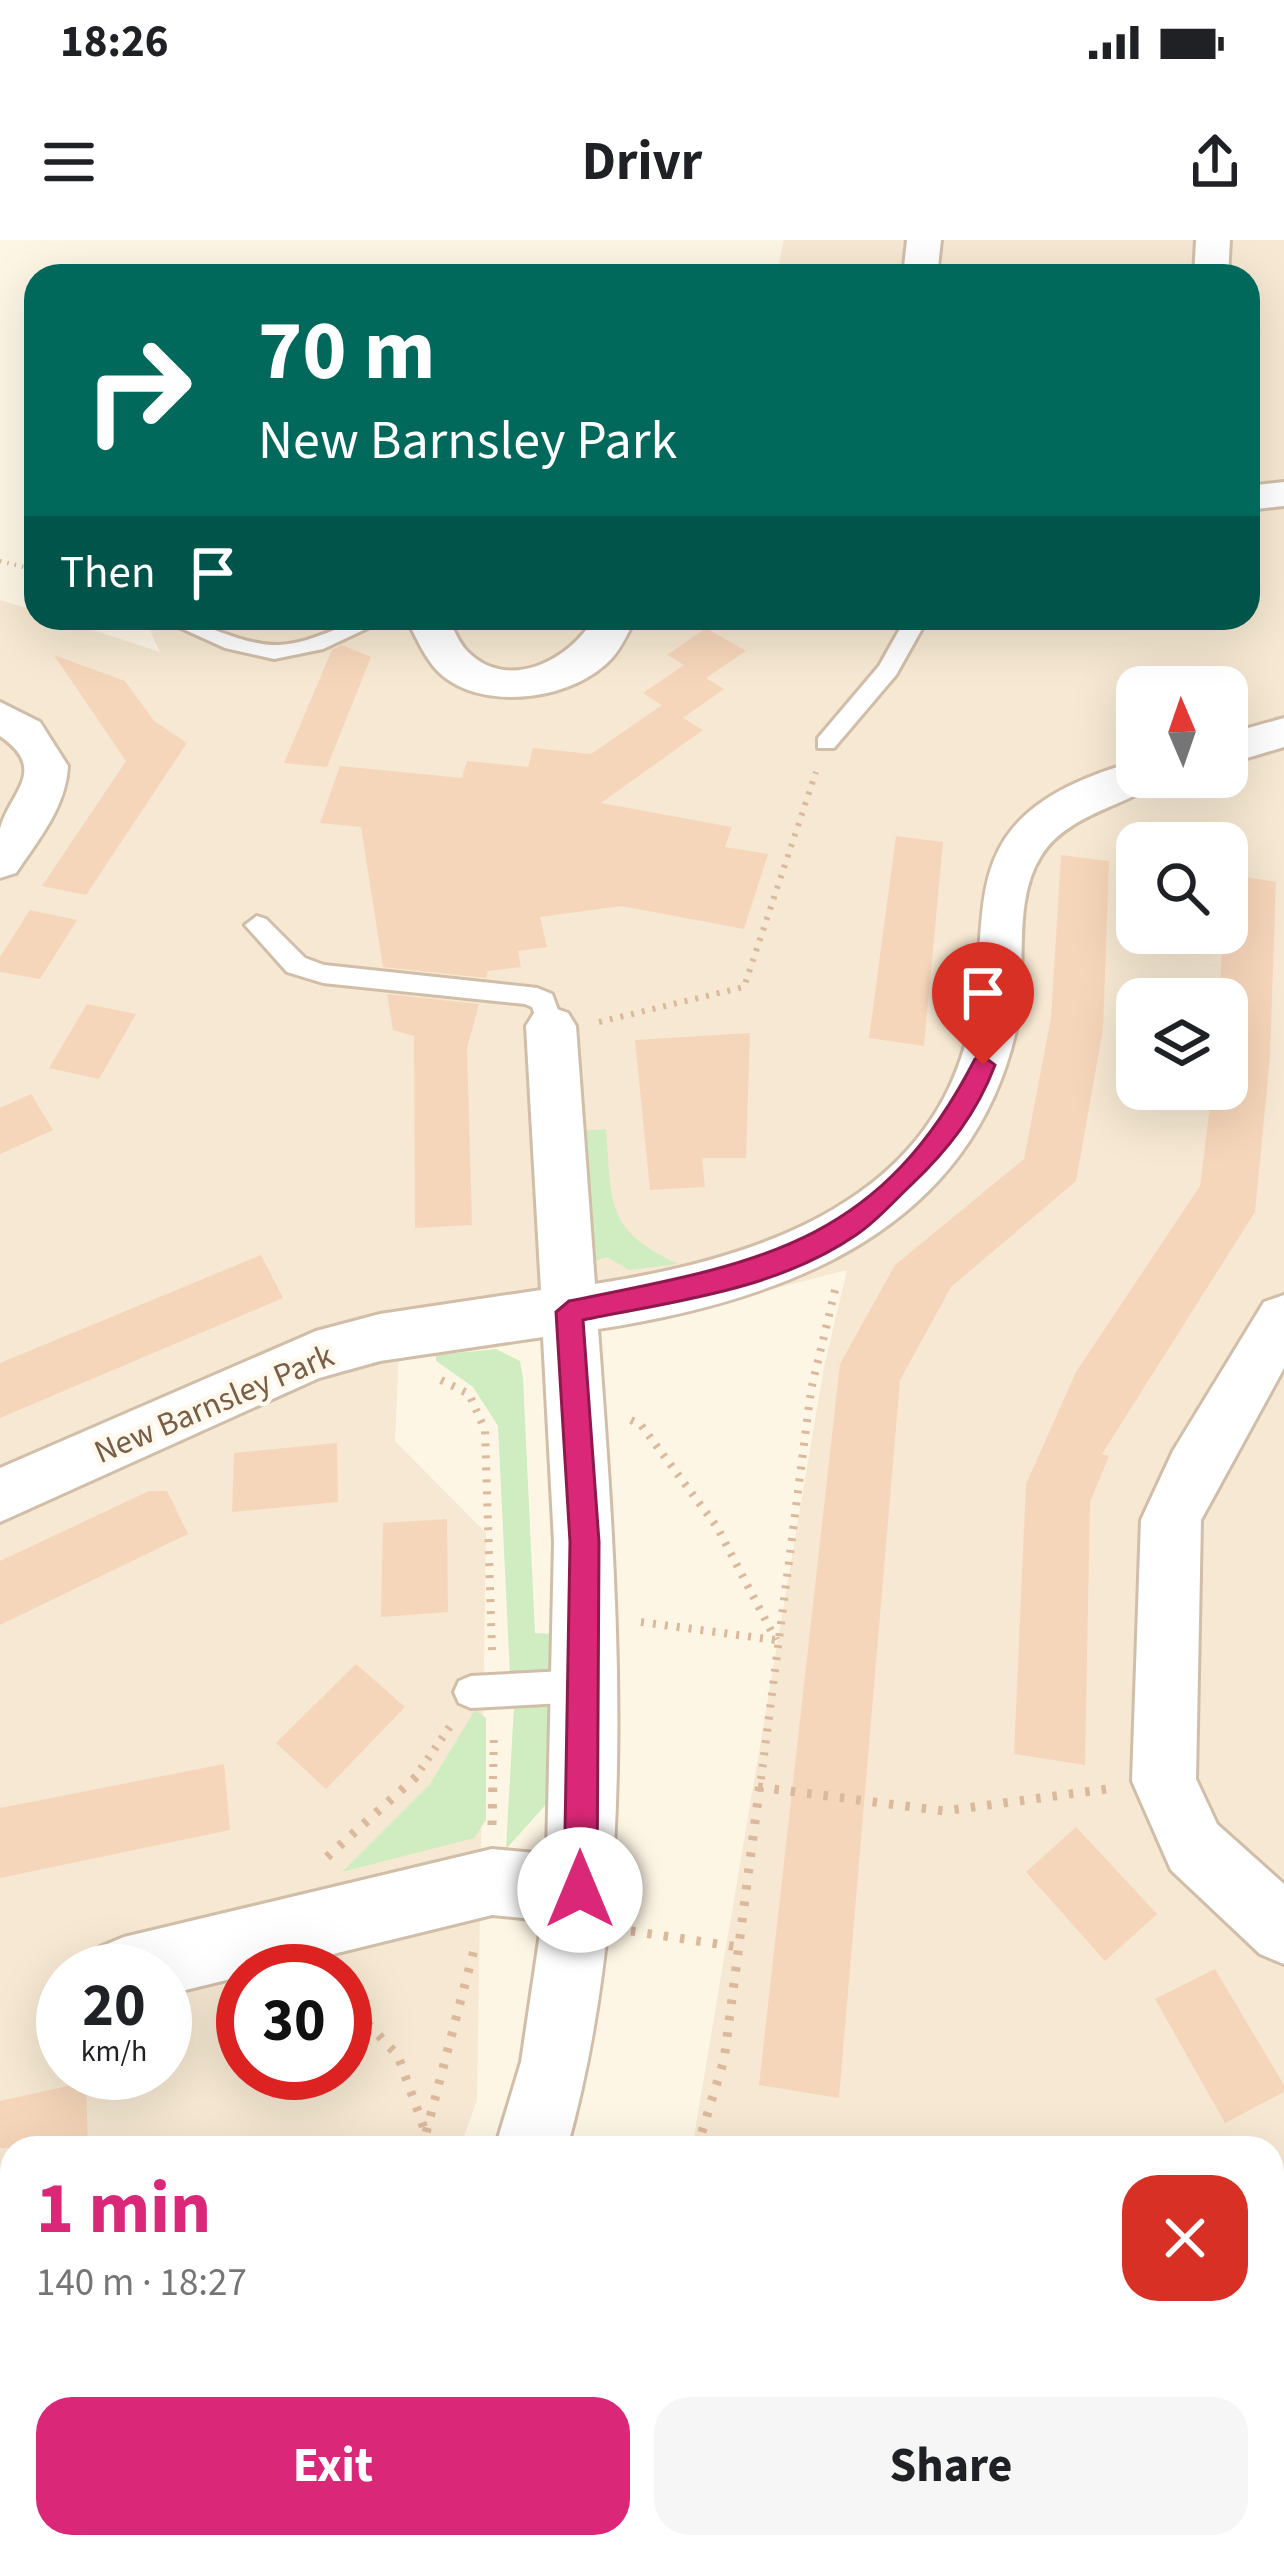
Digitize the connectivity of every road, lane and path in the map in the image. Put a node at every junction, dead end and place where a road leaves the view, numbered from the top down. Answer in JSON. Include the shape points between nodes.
{"nodes":[{"id":1,"x":200,"y":630,"type":"edge"},
{"id":2,"x":351,"y":630,"type":"edge"},
{"id":3,"x":433,"y":630,"type":"edge"},
{"id":4,"x":608,"y":630,"type":"edge"},
{"id":5,"x":910,"y":630,"type":"edge"},
{"id":6,"x":0,"y":716,"type":"edge"},
{"id":7,"x":1284,"y":732,"type":"edge"},
{"id":8,"x":826,"y":743,"type":"joint"},
{"id":9,"x":1248,"y":743,"type":"edge"},
{"id":10,"x":1116,"y":785,"type":"edge"},
{"id":11,"x":0,"y":862,"type":"edge"},
{"id":12,"x":256,"y":925,"type":"dead end"},
{"id":13,"x":551,"y":1030,"type":"junction"},
{"id":14,"x":850,"y":1226,"type":"junction"},
{"id":15,"x":569,"y":1312,"type":"junction"},
{"id":16,"x":1284,"y":1318,"type":"edge"},
{"id":17,"x":380,"y":1340,"type":"junction"},
{"id":18,"x":575,"y":1396,"type":"junction"},
{"id":19,"x":0,"y":1496,"type":"edge"},
{"id":20,"x":658,"y":1624,"type":"dead end"},
{"id":21,"x":776,"y":1640,"type":"junction"},
{"id":22,"x":582,"y":1686,"type":"junction"},
{"id":23,"x":483,"y":1691,"type":"junction"},
{"id":24,"x":1163,"y":1781,"type":"junction"},
{"id":25,"x":758,"y":1787,"type":"junction"},
{"id":26,"x":492,"y":1882,"type":"junction"},
{"id":27,"x":580,"y":1890,"type":"junction"},
{"id":28,"x":1284,"y":1930,"type":"edge"},
{"id":29,"x":275,"y":1935,"type":"junction"},
{"id":30,"x":656,"y":1936,"type":"dead end"},
{"id":31,"x":738,"y":1947,"type":"junction"},
{"id":32,"x":192,"y":1955,"type":"edge"},
{"id":33,"x":372,"y":2020,"type":"edge"},
{"id":34,"x":426,"y":2136,"type":"joint"},
{"id":35,"x":534,"y":2136,"type":"edge"},
{"id":36,"x":702,"y":2136,"type":"edge"}],
"edges":[{"from":1,"to":2,"type":"lane","via":[[258,653],[296,655]]},
{"from":3,"to":4,"type":"street","via":[[466,674],[506,682],[577,665]]},
{"from":5,"to":8,"type":"lane"},
{"from":6,"to":11,"type":"street","via":[[34,739],[49,782]]},
{"from":7,"to":9,"type":"street"},
{"from":8,"to":13,"type":"path","via":[[744,987]]},
{"from":10,"to":14,"type":"street","name":"New Barnsley Park","via":[[1060,808],[1012,856],[992,1027],[970,1098],[890,1194]]},
{"from":12,"to":13,"type":"lane","via":[[296,965],[323,974],[543,1000]]},
{"from":13,"to":15,"type":"street"},
{"from":14,"to":15,"type":"street","name":"New Barnsley Park","via":[[733,1279]]},
{"from":14,"to":21,"type":"path","via":[[811,1390]]},
{"from":15,"to":17,"type":"street","name":"New Barnsley Park"},
{"from":15,"to":18,"type":"street"},
{"from":16,"to":24,"type":"street","via":[[1193,1468],[1171,1520]]},
{"from":17,"to":19,"type":"street","name":"New Barnsley Park","via":[[316,1354]]},
{"from":17,"to":23,"type":"path","via":[[469,1394],[485,1430]]},
{"from":18,"to":21,"type":"path","via":[[641,1425],[700,1493]]},
{"from":18,"to":22,"type":"street"},
{"from":20,"to":21,"type":"path"},
{"from":21,"to":25,"type":"path"},
{"from":22,"to":23,"type":"lane"},
{"from":22,"to":27,"type":"street"},
{"from":23,"to":26,"type":"path"},
{"from":23,"to":29,"type":"path","via":[[420,1773],[326,1858]]},
{"from":24,"to":25,"type":"path","via":[[944,1811]]},
{"from":24,"to":28,"type":"street","via":[[1194,1847]]},
{"from":25,"to":31,"type":"path"},
{"from":26,"to":27,"type":"street"},
{"from":26,"to":29,"type":"street"},
{"from":26,"to":34,"type":"path"},
{"from":27,"to":35,"type":"street","via":[[556,2062]]},
{"from":29,"to":32,"type":"street"},
{"from":30,"to":31,"type":"path"},
{"from":31,"to":36,"type":"path","via":[[724,2060]]},
{"from":33,"to":34,"type":"path","via":[[411,2074]]}]}
